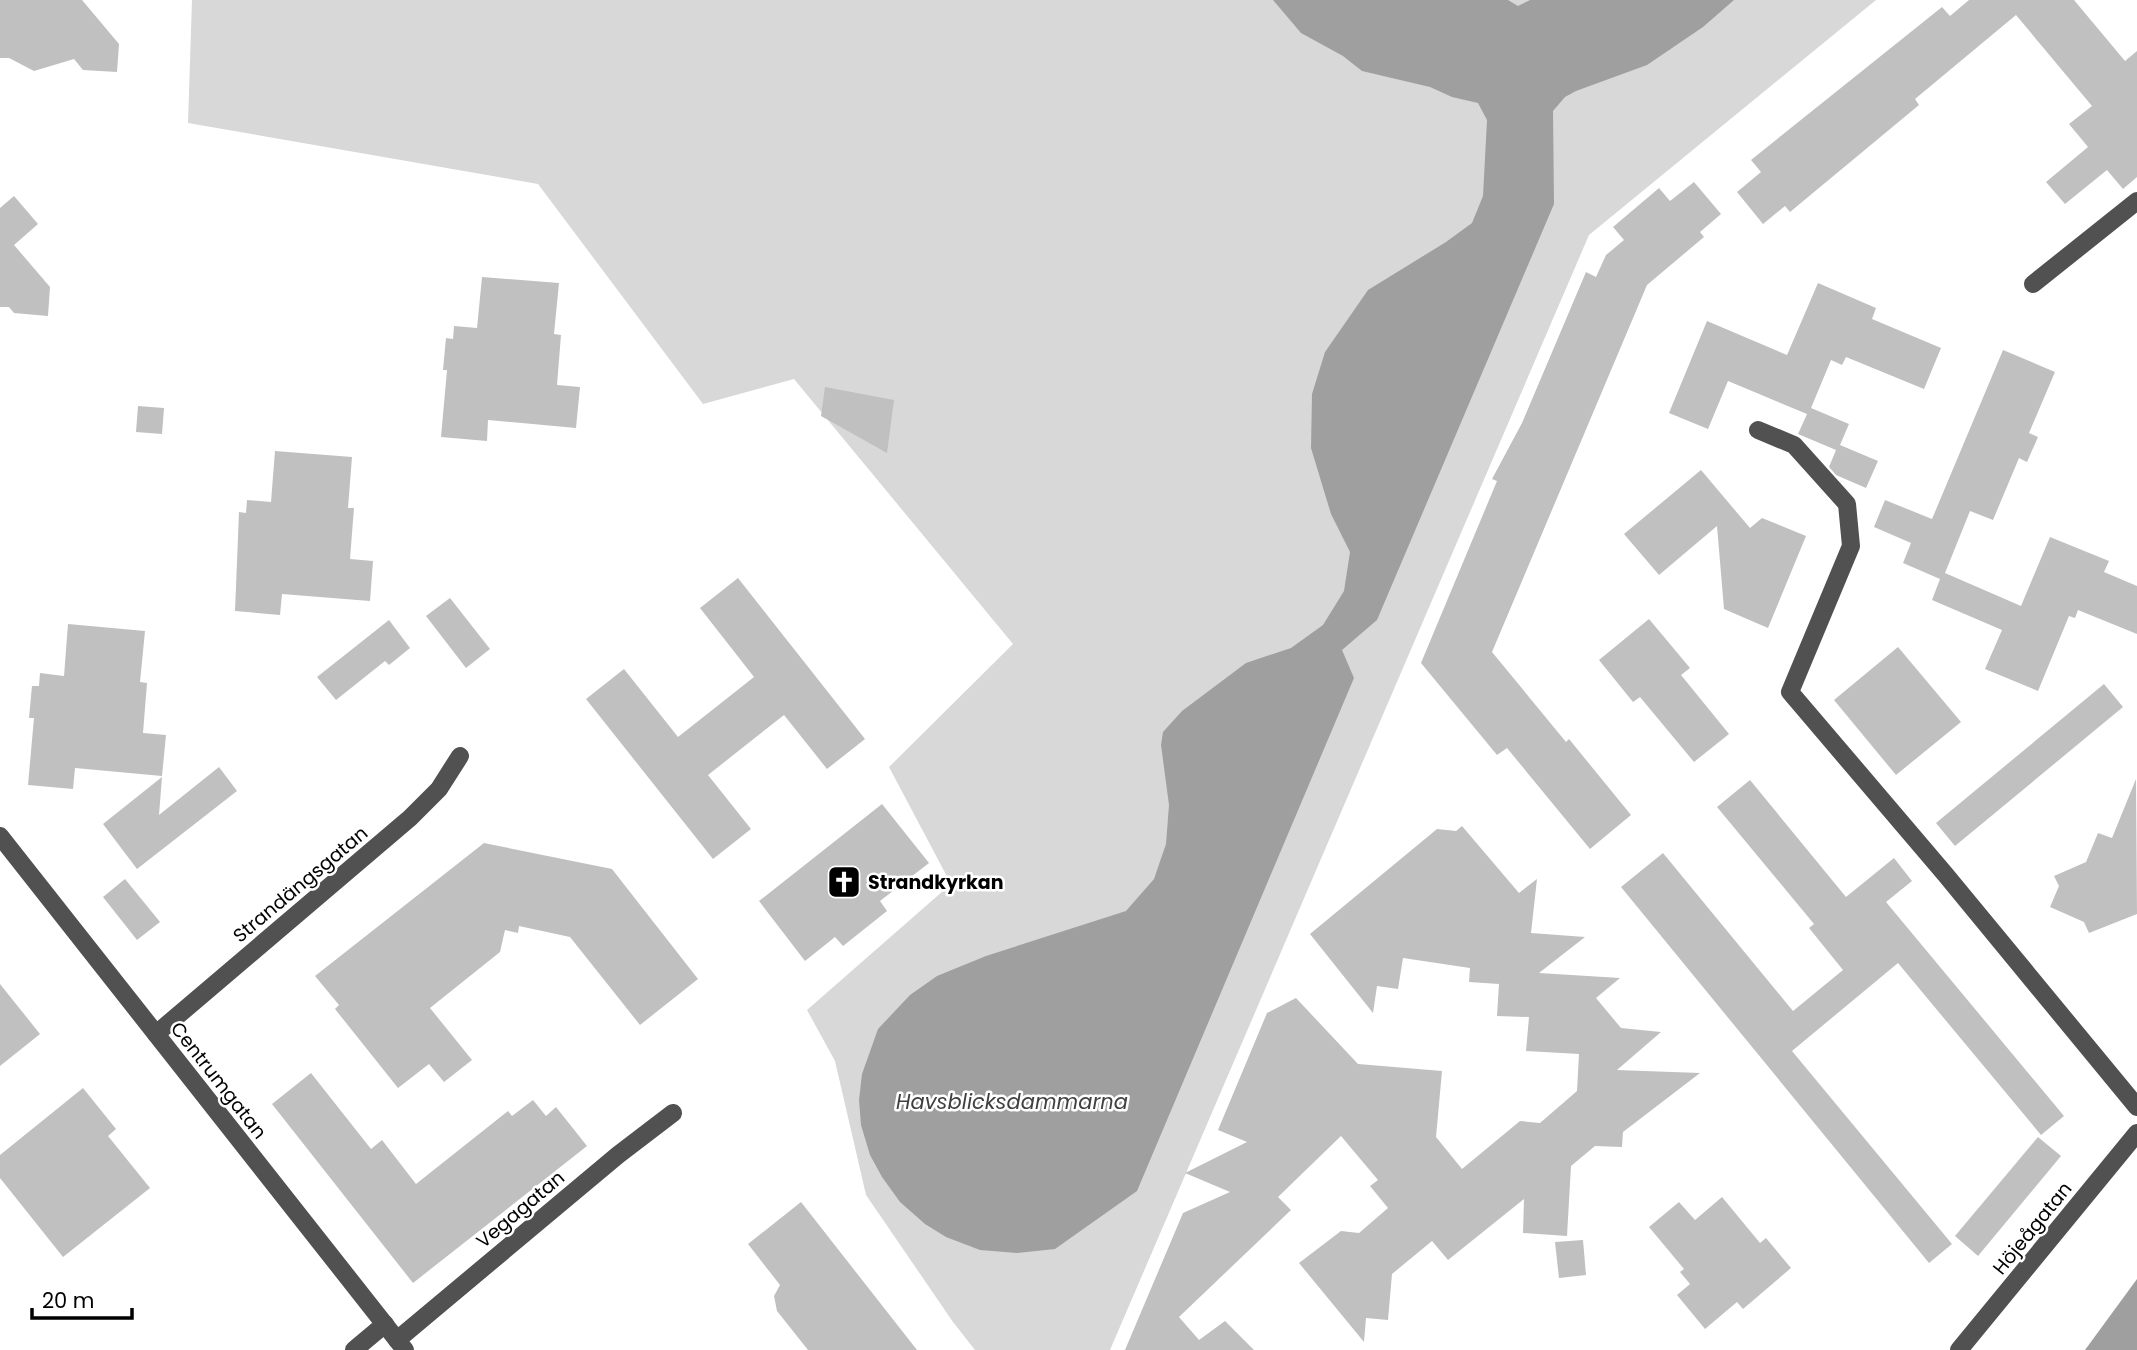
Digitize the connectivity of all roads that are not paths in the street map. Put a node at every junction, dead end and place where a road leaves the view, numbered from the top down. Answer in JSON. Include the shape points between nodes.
{"nodes":[{"id":1,"x":2137,"y":201,"type":"edge"},
{"id":2,"x":2032,"y":284,"type":"dead end"},
{"id":3,"x":1758,"y":430,"type":"dead end"},
{"id":4,"x":460,"y":756,"type":"dead end"},
{"id":5,"x":0,"y":836,"type":"edge"},
{"id":6,"x":156,"y":1034,"type":"junction"},
{"id":7,"x":2137,"y":1107,"type":"edge"},
{"id":8,"x":673,"y":1114,"type":"dead end"},
{"id":9,"x":2137,"y":1133,"type":"edge"},
{"id":10,"x":385,"y":1324,"type":"junction"},
{"id":11,"x":401,"y":1345,"type":"edge"},
{"id":12,"x":354,"y":1350,"type":"edge"},
{"id":13,"x":1959,"y":1350,"type":"edge"}],
"edges":[{"from":1,"to":2,"type":"street"},
{"from":3,"to":7,"type":"street","via":[[1794,445],[1847,504],[1851,546],[1790,692]]},
{"from":4,"to":6,"type":"street","name":"Strandängsgatan","via":[[439,789],[410,818]]},
{"from":5,"to":6,"type":"street","name":"Centrumgatan"},
{"from":6,"to":10,"type":"street","name":"Centrumgatan"},
{"from":8,"to":11,"type":"street","name":"Vegagatan","via":[[618,1155]]},
{"from":9,"to":13,"type":"street","name":"Höjeågatan"},
{"from":10,"to":11,"type":"street","name":"Centrumgatan"},
{"from":10,"to":12,"type":"street"}]}
